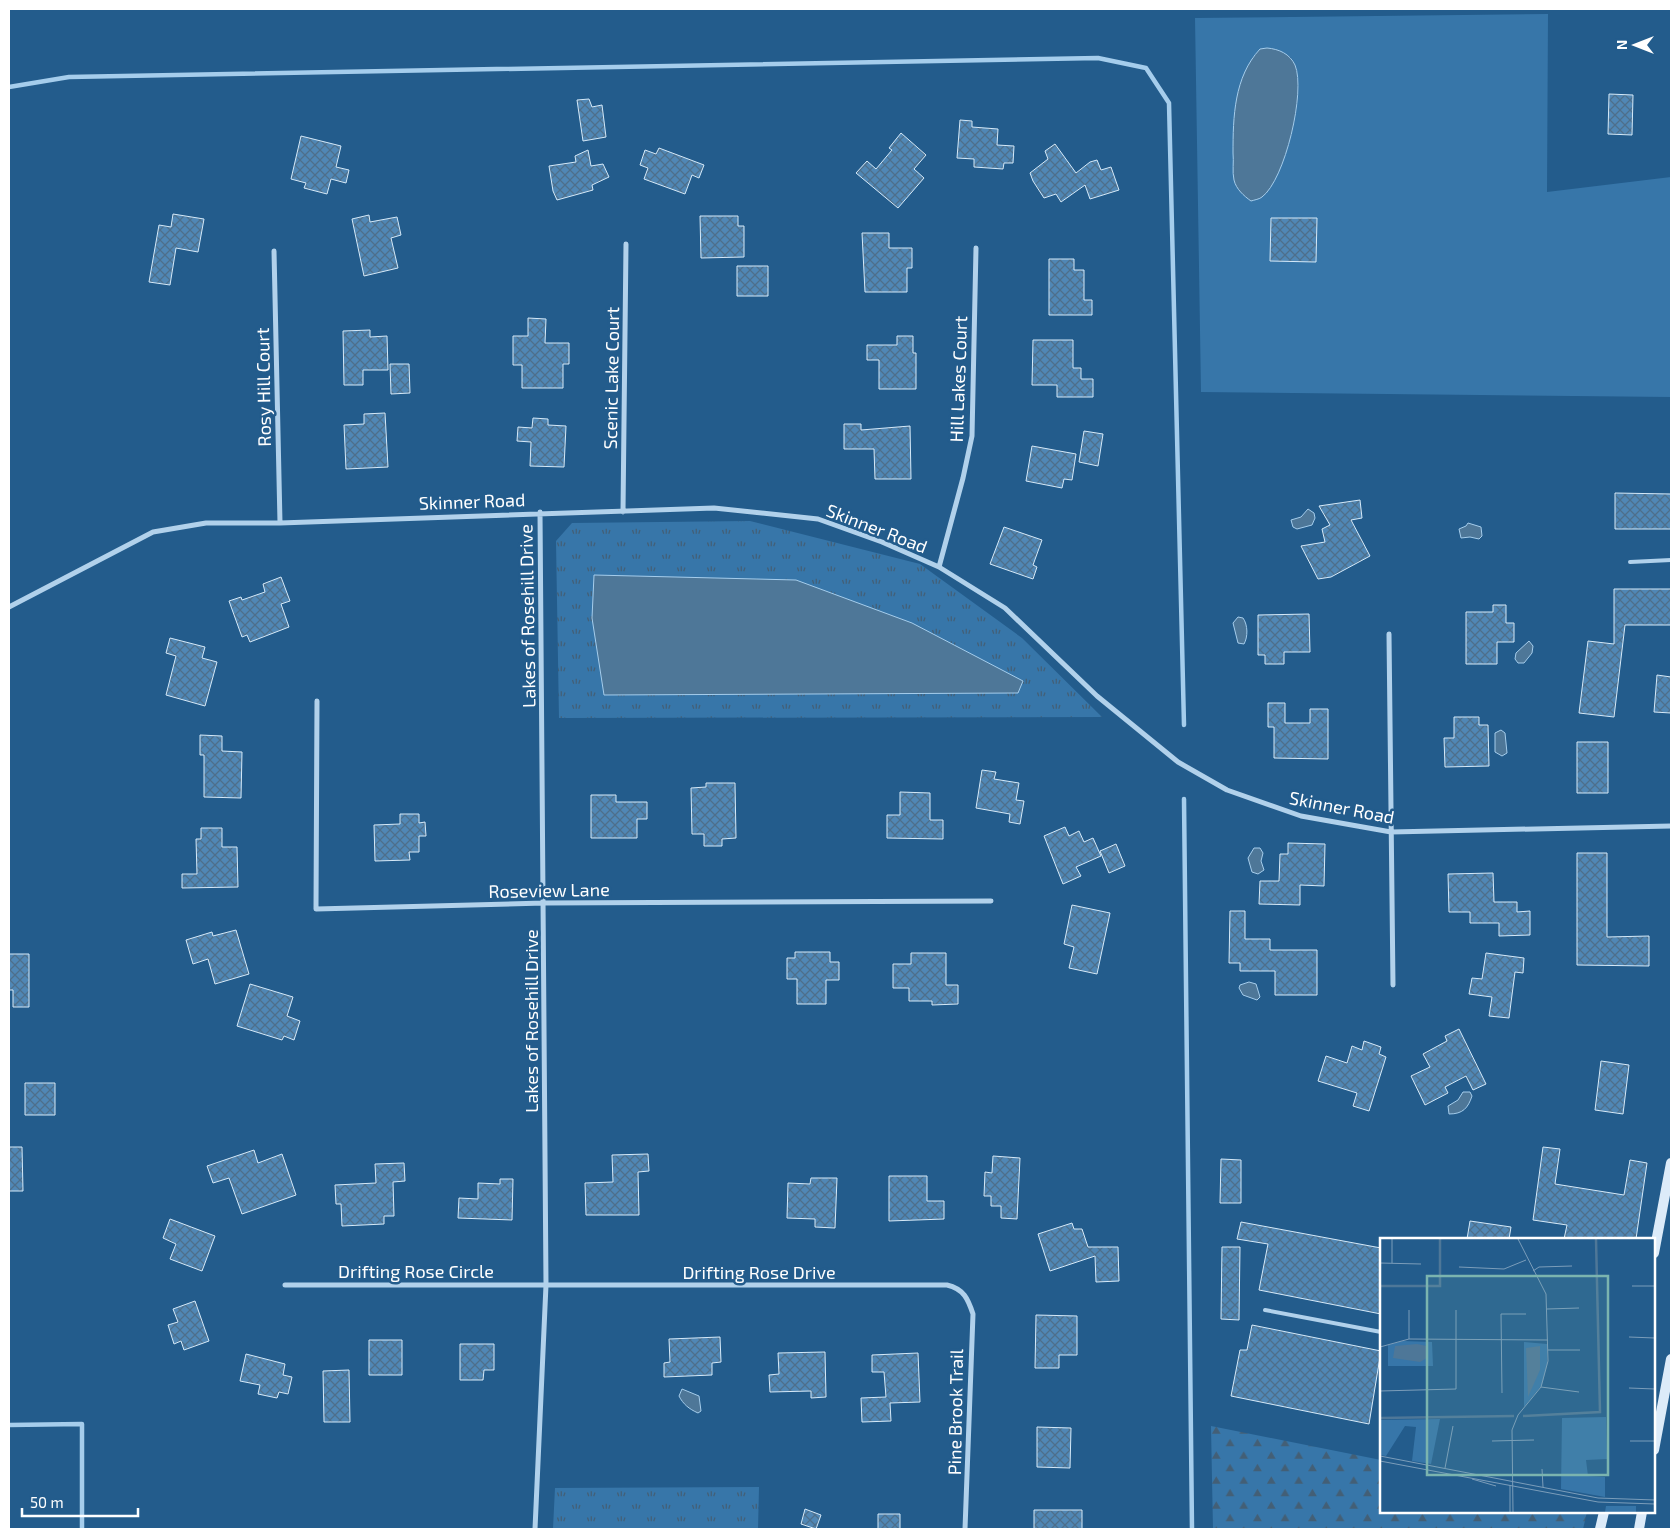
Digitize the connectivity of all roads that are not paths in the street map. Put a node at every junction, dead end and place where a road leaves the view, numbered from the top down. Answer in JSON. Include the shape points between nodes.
{"nodes":[{"id":1,"x":626,"y":244,"type":"dead end"},
{"id":2,"x":976,"y":248,"type":"dead end"},
{"id":3,"x":274,"y":251,"type":"dead end"},
{"id":4,"x":540,"y":512,"type":"junction"},
{"id":5,"x":623,"y":512,"type":"junction"},
{"id":6,"x":280,"y":522,"type":"junction"},
{"id":7,"x":1671,"y":560,"type":"edge"},
{"id":8,"x":1630,"y":562,"type":"dead end"},
{"id":9,"x":939,"y":567,"type":"junction"},
{"id":10,"x":9,"y":607,"type":"edge"},
{"id":11,"x":1389,"y":634,"type":"dead end"},
{"id":12,"x":317,"y":701,"type":"dead end"},
{"id":13,"x":1671,"y":826,"type":"edge"},
{"id":14,"x":1391,"y":832,"type":"junction"},
{"id":15,"x":991,"y":901,"type":"dead end"},
{"id":16,"x":544,"y":903,"type":"junction"},
{"id":17,"x":1393,"y":985,"type":"dead end"},
{"id":18,"x":1671,"y":1163,"type":"edge"},
{"id":19,"x":1655,"y":1249,"type":"edge"},
{"id":20,"x":286,"y":1285,"type":"dead end"},
{"id":21,"x":546,"y":1285,"type":"junction"},
{"id":22,"x":968,"y":1297,"type":"joint"},
{"id":23,"x":1265,"y":1310,"type":"dead end"},
{"id":24,"x":1380,"y":1332,"type":"edge"},
{"id":25,"x":1671,"y":1359,"type":"edge"},
{"id":26,"x":1655,"y":1388,"type":"edge"},
{"id":27,"x":1665,"y":1390,"type":"junction"},
{"id":28,"x":1655,"y":1445,"type":"edge"},
{"id":29,"x":1604,"y":1513,"type":"edge"},
{"id":30,"x":1642,"y":1513,"type":"edge"},
{"id":31,"x":534,"y":1529,"type":"edge"},
{"id":32,"x":966,"y":1529,"type":"edge"},
{"id":33,"x":1600,"y":1529,"type":"edge"},
{"id":34,"x":1639,"y":1529,"type":"edge"}],
"edges":[{"from":1,"to":5,"type":"street","name":"Scenic Lake Court"},
{"from":2,"to":9,"type":"street","name":"Hill Lakes Court","via":[[972,436]]},
{"from":3,"to":6,"type":"street","name":"Rosy Hill Court"},
{"from":4,"to":5,"type":"street","name":"Skinner Road"},
{"from":4,"to":6,"type":"street","name":"Skinner Road"},
{"from":4,"to":16,"type":"street","name":"Lakes of Rosehill Drive"},
{"from":5,"to":9,"type":"street","name":"Skinner Road","via":[[714,508],[818,519]]},
{"from":6,"to":10,"type":"street","name":"Skinner Road","via":[[206,523],[152,532]]},
{"from":7,"to":8,"type":"lane"},
{"from":9,"to":14,"type":"street","name":"Skinner Road","via":[[1005,608],[1097,696],[1178,762],[1227,790],[1301,816]]},
{"from":11,"to":14,"type":"street"},
{"from":12,"to":16,"type":"street","name":"Roseview Lane","via":[[316,909]]},
{"from":13,"to":14,"type":"street","name":"Skinner Road"},
{"from":14,"to":17,"type":"street"},
{"from":15,"to":16,"type":"street","name":"Roseview Lane"},
{"from":16,"to":21,"type":"street","name":"Lakes of Rosehill Drive"},
{"from":18,"to":19,"type":"main road"},
{"from":20,"to":21,"type":"street","name":"Drifting Rose Circle"},
{"from":21,"to":22,"type":"street","name":"Drifting Rose Drive","via":[[947,1285],[957,1287]]},
{"from":21,"to":31,"type":"street","name":"Lakes of Rosehill Drive"},
{"from":22,"to":32,"type":"street","name":"Pine Brook Trail","via":[[973,1314]]},
{"from":23,"to":24,"type":"lane"},
{"from":25,"to":27,"type":"main road"},
{"from":26,"to":27,"type":"main road"},
{"from":27,"to":28,"type":"main road"},
{"from":29,"to":33,"type":"main road"},
{"from":30,"to":34,"type":"main road"}]}
